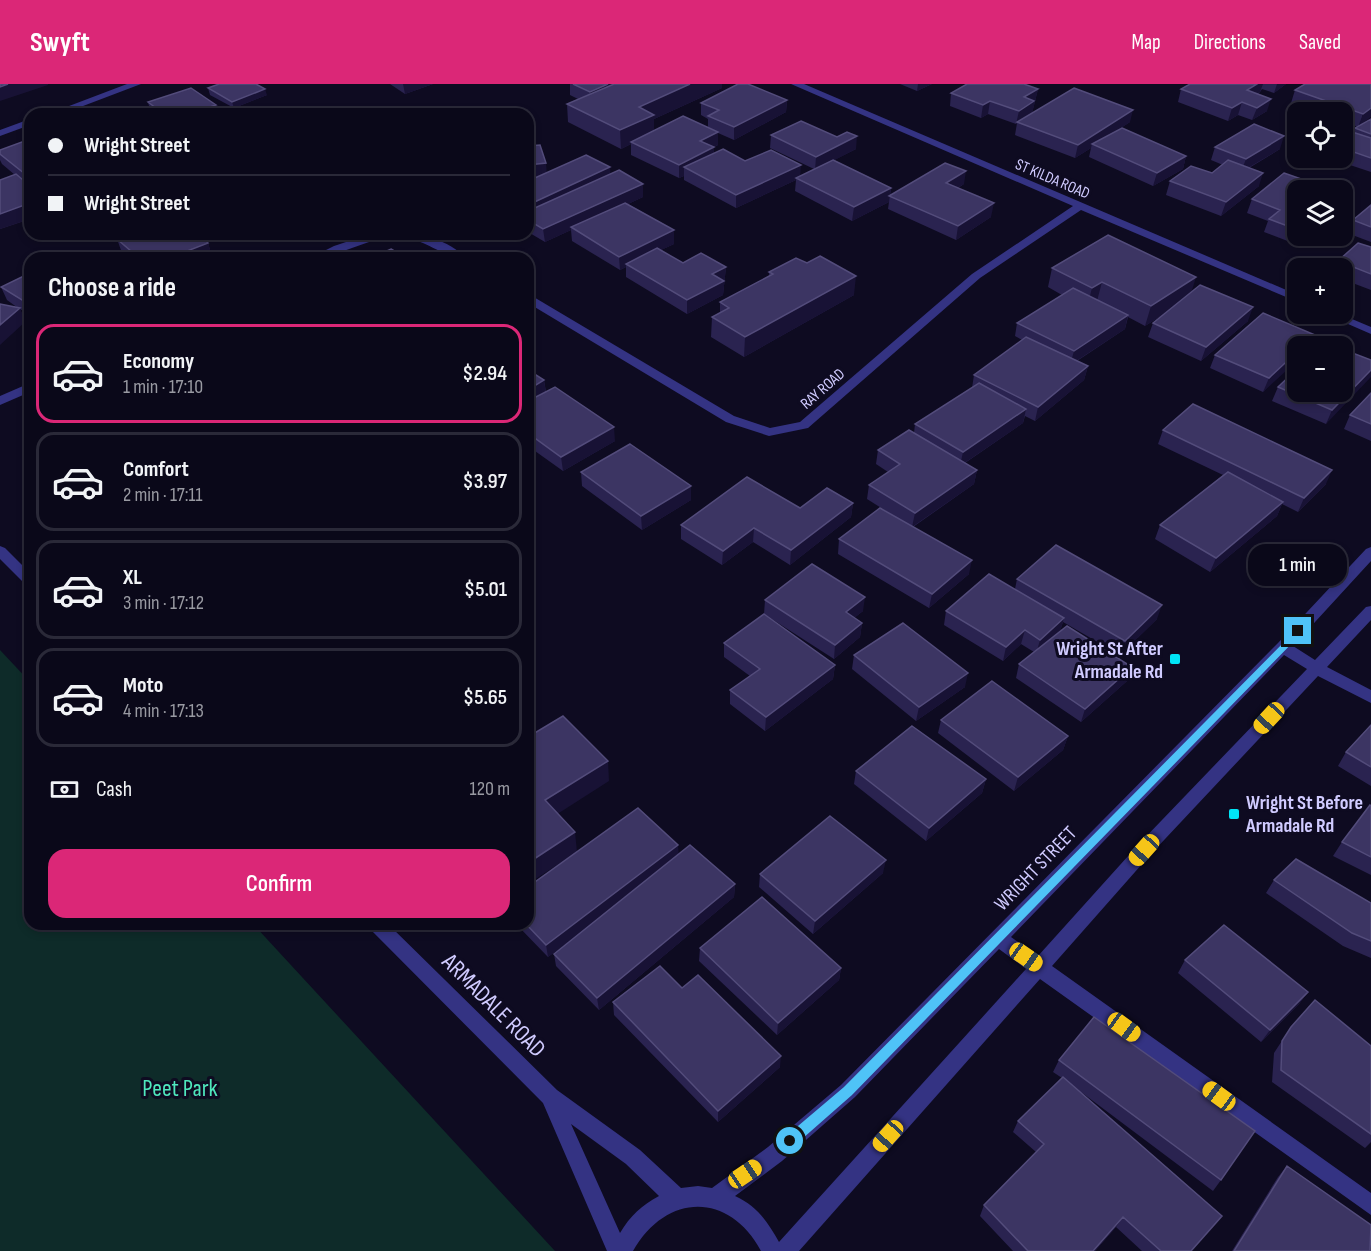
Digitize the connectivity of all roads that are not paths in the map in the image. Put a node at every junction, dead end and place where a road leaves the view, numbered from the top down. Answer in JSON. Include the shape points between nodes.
{"nodes":[{"id":1,"x":136,"y":84,"type":"edge"},
{"id":2,"x":796,"y":84,"type":"edge"},
{"id":3,"x":69,"y":108,"type":"edge"},
{"id":4,"x":24,"y":124,"type":"edge"},
{"id":5,"x":0,"y":133,"type":"edge"},
{"id":6,"x":1079,"y":207,"type":"junction"},
{"id":7,"x":361,"y":240,"type":"edge"},
{"id":8,"x":427,"y":240,"type":"edge"},
{"id":9,"x":328,"y":252,"type":"edge"},
{"id":10,"x":451,"y":252,"type":"edge"},
{"id":11,"x":1287,"y":294,"type":"edge"},
{"id":12,"x":534,"y":302,"type":"edge"},
{"id":13,"x":1353,"y":323,"type":"edge"},
{"id":14,"x":1371,"y":331,"type":"edge"},
{"id":15,"x":24,"y":390,"type":"edge"},
{"id":16,"x":0,"y":401,"type":"edge"},
{"id":17,"x":0,"y":551,"type":"edge"},
{"id":18,"x":1371,"y":552,"type":"edge"},
{"id":19,"x":24,"y":575,"type":"edge"},
{"id":20,"x":1371,"y":611,"type":"edge"},
{"id":21,"x":1283,"y":647,"type":"junction"},
{"id":22,"x":1316,"y":669,"type":"junction"},
{"id":23,"x":1371,"y":697,"type":"edge"},
{"id":24,"x":382,"y":930,"type":"edge"},
{"id":25,"x":998,"y":938,"type":"junction"},
{"id":26,"x":1040,"y":966,"type":"junction"},
{"id":27,"x":550,"y":1097,"type":"junction"},
{"id":28,"x":675,"y":1198,"type":"junction"},
{"id":29,"x":716,"y":1198,"type":"junction"},
{"id":30,"x":1371,"y":1205,"type":"edge"},
{"id":31,"x":620,"y":1251,"type":"edge"},
{"id":32,"x":772,"y":1251,"type":"edge"},
{"id":33,"x":785,"y":1251,"type":"edge"}],
"edges":[{"from":1,"to":3,"type":"street"},
{"from":2,"to":6,"type":"street","name":"ST KILDA ROAD"},
{"from":4,"to":5,"type":"street"},
{"from":6,"to":11,"type":"street","name":"ST KILDA ROAD"},
{"from":6,"to":12,"type":"street","name":"RAY ROAD","via":[[976,276],[804,425],[770,432],[730,419]]},
{"from":7,"to":9,"type":"street"},
{"from":8,"to":10,"type":"street"},
{"from":13,"to":14,"type":"street"},
{"from":15,"to":16,"type":"street"},
{"from":17,"to":19,"type":"street"},
{"from":18,"to":21,"type":"street","name":"WRIGHT STREET"},
{"from":20,"to":22,"type":"street"},
{"from":21,"to":22,"type":"street"},
{"from":21,"to":25,"type":"street","name":"WRIGHT STREET"},
{"from":22,"to":23,"type":"street"},
{"from":22,"to":26,"type":"street"},
{"from":24,"to":27,"type":"street","name":"ARMADALE ROAD"},
{"from":25,"to":26,"type":"street"},
{"from":25,"to":29,"type":"street","name":"WRIGHT STREET","via":[[848,1091]]},
{"from":26,"to":30,"type":"street"},
{"from":26,"to":33,"type":"street"},
{"from":27,"to":28,"type":"street","name":"ARMADALE ROAD","via":[[633,1157]]},
{"from":27,"to":31,"type":"street","name":"ARMADALE ROAD","via":[[592,1197]]},
{"from":28,"to":29,"type":"street"},
{"from":28,"to":31,"type":"street","via":[[641,1219]]},
{"from":29,"to":32,"type":"street","via":[[736,1206],[754,1220]]}]}
